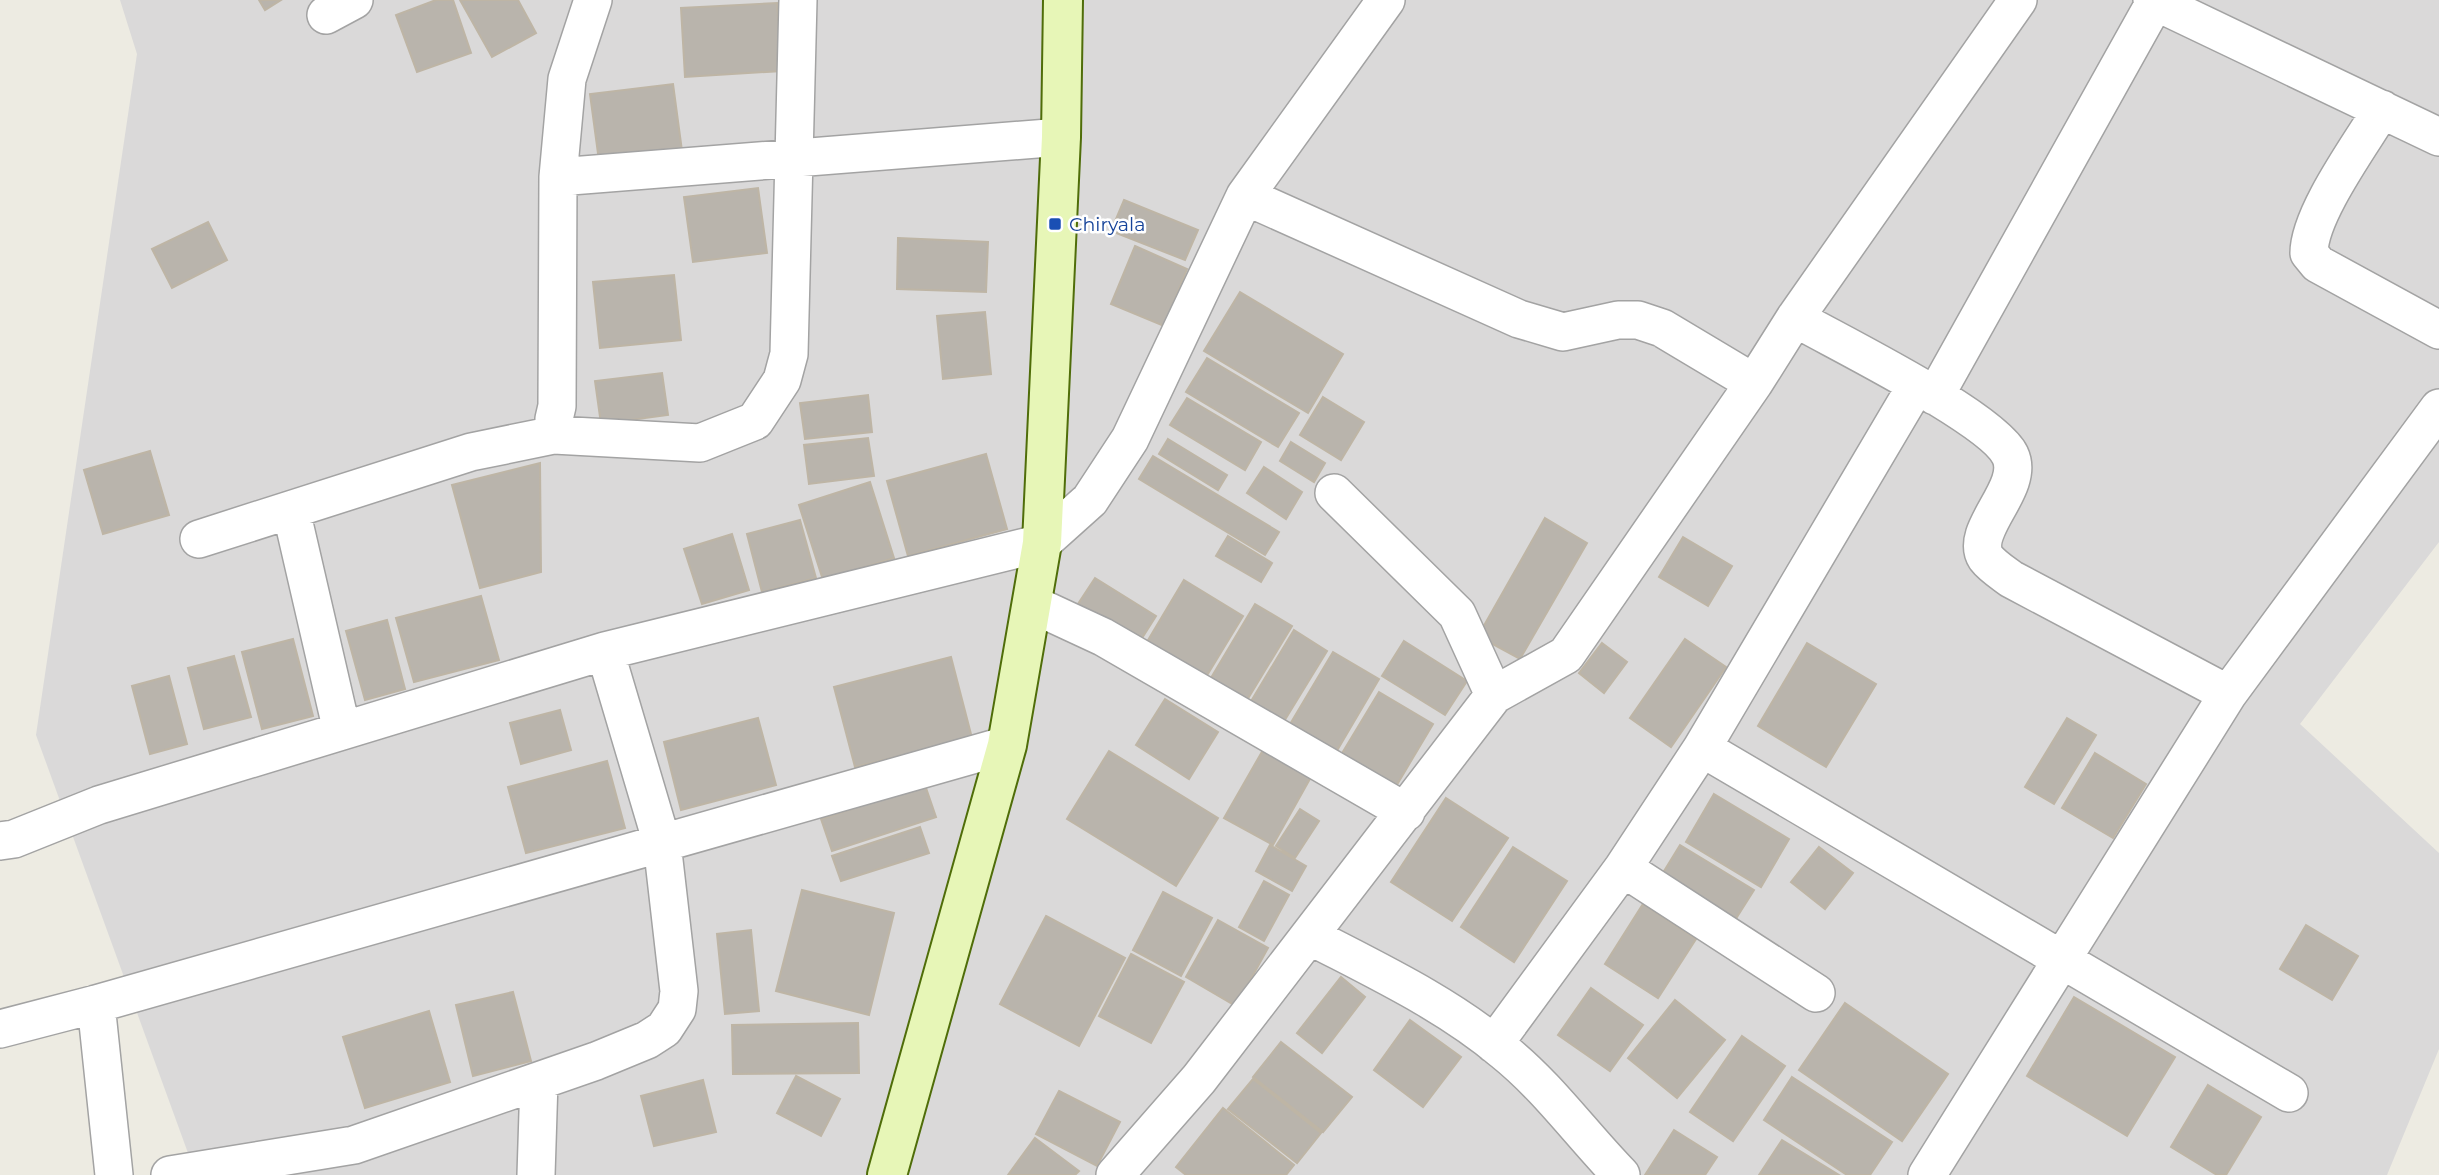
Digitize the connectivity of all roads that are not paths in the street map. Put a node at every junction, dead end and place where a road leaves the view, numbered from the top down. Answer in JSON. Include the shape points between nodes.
{"nodes":[{"id":1,"x":593,"y":0,"type":"edge"},
{"id":2,"x":797,"y":0,"type":"edge"},
{"id":3,"x":1063,"y":0,"type":"edge"},
{"id":4,"x":1386,"y":0,"type":"edge"},
{"id":5,"x":2153,"y":1,"type":"edge"},
{"id":6,"x":2005,"y":4,"type":"edge"},
{"id":7,"x":2382,"y":109,"type":"junction"},
{"id":8,"x":2439,"y":137,"type":"edge"},
{"id":9,"x":1061,"y":138,"type":"junction"},
{"id":10,"x":793,"y":158,"type":"junction"},
{"id":11,"x":558,"y":177,"type":"junction"},
{"id":12,"x":1245,"y":195,"type":"junction"},
{"id":13,"x":1795,"y":318,"type":"junction"},
{"id":14,"x":2439,"y":330,"type":"edge"},
{"id":15,"x":1754,"y":383,"type":"junction"},
{"id":16,"x":1925,"y":391,"type":"junction"},
{"id":17,"x":2439,"y":408,"type":"edge"},
{"id":18,"x":554,"y":435,"type":"junction"},
{"id":19,"x":1334,"y":493,"type":"dead end"},
{"id":20,"x":291,"y":510,"type":"junction"},
{"id":21,"x":199,"y":539,"type":"dead end"},
{"id":22,"x":1042,"y":544,"type":"junction"},
{"id":23,"x":1032,"y":604,"type":"junction"},
{"id":24,"x":606,"y":651,"type":"junction"},
{"id":25,"x":2228,"y":694,"type":"junction"},
{"id":26,"x":1494,"y":695,"type":"junction"},
{"id":27,"x":342,"y":731,"type":"junction"},
{"id":28,"x":1007,"y":746,"type":"junction"},
{"id":29,"x":1702,"y":748,"type":"junction"},
{"id":30,"x":1406,"y":812,"type":"junction"},
{"id":31,"x":0,"y":841,"type":"edge"},
{"id":32,"x":662,"y":843,"type":"junction"},
{"id":33,"x":1623,"y":868,"type":"junction"},
{"id":34,"x":1310,"y":936,"type":"junction"},
{"id":35,"x":2062,"y":961,"type":"junction"},
{"id":36,"x":1816,"y":993,"type":"dead end"},
{"id":37,"x":96,"y":1004,"type":"junction"},
{"id":38,"x":0,"y":1029,"type":"edge"},
{"id":39,"x":1494,"y":1044,"type":"junction"},
{"id":40,"x":539,"y":1081,"type":"junction"},
{"id":41,"x":2289,"y":1093,"type":"dead end"},
{"id":42,"x":114,"y":1175,"type":"edge"},
{"id":43,"x":170,"y":1175,"type":"edge"},
{"id":44,"x":536,"y":1175,"type":"edge"},
{"id":45,"x":887,"y":1175,"type":"edge"},
{"id":46,"x":1115,"y":1175,"type":"edge"},
{"id":47,"x":1621,"y":1175,"type":"edge"},
{"id":48,"x":1927,"y":1175,"type":"edge"}],
"edges":[{"from":1,"to":11,"type":"street","via":[[567,79]]},
{"from":2,"to":10,"type":"street"},
{"from":3,"to":9,"type":"street"},
{"from":4,"to":12,"type":"street"},
{"from":5,"to":7,"type":"street"},
{"from":5,"to":16,"type":"street"},
{"from":6,"to":13,"type":"street"},
{"from":7,"to":8,"type":"street"},
{"from":7,"to":14,"type":"street","via":[[2318,215],[2308,253],[2318,264]]},
{"from":9,"to":10,"type":"street"},
{"from":9,"to":22,"type":"street"},
{"from":10,"to":11,"type":"street"},
{"from":10,"to":18,"type":"street","via":[[789,354],[782,380],[755,421],[700,443]]},
{"from":11,"to":18,"type":"street"},
{"from":12,"to":15,"type":"street","via":[[1519,319],[1563,332],[1638,320],[1662,328]]},
{"from":12,"to":22,"type":"street","via":[[1129,439],[1090,499]]},
{"from":13,"to":15,"type":"street"},
{"from":13,"to":16,"type":"street"},
{"from":15,"to":26,"type":"street","via":[[1566,655]]},
{"from":16,"to":25,"type":"street","via":[[1982,426],[2009,452],[2014,466],[1984,536],[1982,549],[1987,560],[2011,579]]},
{"from":16,"to":29,"type":"street"},
{"from":17,"to":25,"type":"street"},
{"from":18,"to":20,"type":"street","via":[[471,452]]},
{"from":19,"to":26,"type":"street","via":[[1457,614]]},
{"from":20,"to":21,"type":"street"},
{"from":20,"to":27,"type":"street"},
{"from":22,"to":23,"type":"street"},
{"from":22,"to":24,"type":"street"},
{"from":23,"to":28,"type":"street"},
{"from":23,"to":30,"type":"street","via":[[1103,637]]},
{"from":24,"to":27,"type":"street"},
{"from":24,"to":32,"type":"street"},
{"from":25,"to":35,"type":"street"},
{"from":26,"to":30,"type":"street"},
{"from":27,"to":31,"type":"street","via":[[99,805]]},
{"from":28,"to":32,"type":"street"},
{"from":28,"to":45,"type":"street"},
{"from":29,"to":33,"type":"street"},
{"from":29,"to":35,"type":"street"},
{"from":30,"to":34,"type":"street"},
{"from":32,"to":37,"type":"street"},
{"from":32,"to":40,"type":"street","via":[[679,991],[677,1009],[664,1029],[647,1040]]},
{"from":33,"to":36,"type":"street"},
{"from":33,"to":39,"type":"street"},
{"from":34,"to":39,"type":"street","via":[[1395,981]]},
{"from":34,"to":46,"type":"street","via":[[1199,1079]]},
{"from":35,"to":41,"type":"street"},
{"from":35,"to":48,"type":"street"},
{"from":37,"to":38,"type":"street"},
{"from":37,"to":42,"type":"street"},
{"from":39,"to":47,"type":"street","via":[[1556,1100]]},
{"from":40,"to":43,"type":"street","via":[[354,1145]]},
{"from":40,"to":44,"type":"street"}]}
